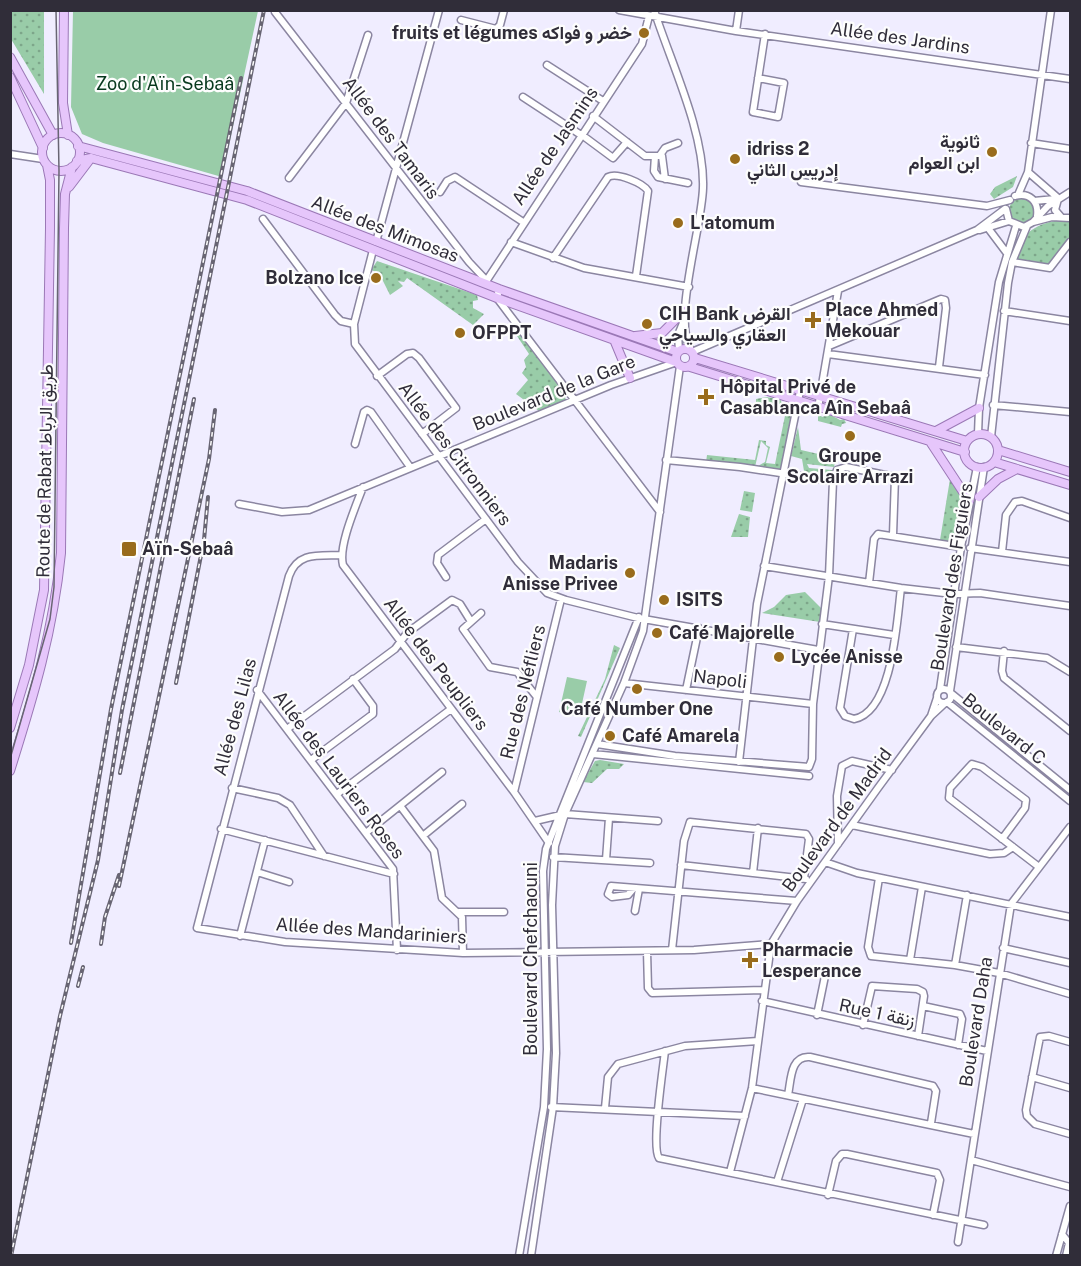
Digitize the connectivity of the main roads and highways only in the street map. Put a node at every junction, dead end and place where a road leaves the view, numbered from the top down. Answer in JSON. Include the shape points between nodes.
{"nodes":[{"id":1,"x":64,"y":10,"type":"edge"},
{"id":2,"x":10,"y":57,"type":"edge"},
{"id":3,"x":10,"y":77,"type":"edge"},
{"id":4,"x":53,"y":135,"type":"junction"},
{"id":5,"x":68,"y":135,"type":"junction"},
{"id":6,"x":78,"y":146,"type":"junction"},
{"id":7,"x":43,"y":148,"type":"junction"},
{"id":8,"x":91,"y":158,"type":"junction"},
{"id":9,"x":45,"y":162,"type":"junction"},
{"id":10,"x":74,"y":164,"type":"junction"},
{"id":11,"x":65,"y":194,"type":"junction"},
{"id":12,"x":484,"y":285,"type":"junction"},
{"id":13,"x":498,"y":293,"type":"junction"},
{"id":14,"x":684,"y":311,"type":"road end"},
{"id":15,"x":630,"y":336,"type":"junction"},
{"id":16,"x":615,"y":342,"type":"junction"},
{"id":17,"x":679,"y":352,"type":"junction"},
{"id":18,"x":693,"y":353,"type":"junction"},
{"id":19,"x":682,"y":365,"type":"junction"},
{"id":20,"x":630,"y":378,"type":"road end"},
{"id":21,"x":979,"y":408,"type":"road end"},
{"id":22,"x":936,"y":431,"type":"junction"},
{"id":23,"x":968,"y":441,"type":"junction"},
{"id":24,"x":931,"y":443,"type":"junction"},
{"id":25,"x":998,"y":450,"type":"junction"},
{"id":26,"x":965,"y":452,"type":"junction"},
{"id":27,"x":994,"y":462,"type":"junction"},
{"id":28,"x":1017,"y":469,"type":"junction"},
{"id":29,"x":1071,"y":472,"type":"edge"},
{"id":30,"x":1071,"y":485,"type":"edge"},
{"id":31,"x":979,"y":497,"type":"road end"},
{"id":32,"x":969,"y":501,"type":"road end"},
{"id":33,"x":10,"y":728,"type":"edge"},
{"id":34,"x":10,"y":771,"type":"edge"}],
"edges":[{"from":1,"to":5,"type":"main road","via":[[63,103]]},
{"from":2,"to":4,"type":"main road"},
{"from":3,"to":7,"type":"main road"},
{"from":4,"to":5,"type":"main road"},
{"from":4,"to":7,"type":"main road"},
{"from":5,"to":6,"type":"main road"},
{"from":6,"to":10,"type":"main road"},
{"from":6,"to":12,"type":"main road","name":"Allée des Mimosas","via":[[247,191]]},
{"from":7,"to":9,"type":"main road"},
{"from":8,"to":10,"type":"main road","name":"Allée des Mimosas"},
{"from":8,"to":11,"type":"main road"},
{"from":8,"to":12,"type":"main road","name":"Allée des Mimosas","via":[[247,200],[373,250]]},
{"from":9,"to":10,"type":"main road","via":[[59,171]]},
{"from":9,"to":33,"type":"main road","name":"Route de Rabat طريق الرباط","via":[[50,228],[44,590],[29,665]]},
{"from":10,"to":11,"type":"main road","name":"Route de Rabat طريق الرباط"},
{"from":11,"to":34,"type":"main road","name":"Route de Rabat طريق الرباط","via":[[61,553],[42,669]]},
{"from":12,"to":13,"type":"main road","name":"Allée des Mimosas"},
{"from":13,"to":15,"type":"main road","name":"Allée des Mimosas"},
{"from":13,"to":16,"type":"main road","name":"Allée des Mimosas"},
{"from":14,"to":15,"type":"main road","via":[[662,333]]},
{"from":15,"to":17,"type":"main road","name":"Allée des Mimosas"},
{"from":16,"to":19,"type":"main road","name":"Allée des Mimosas"},
{"from":16,"to":20,"type":"main road"},
{"from":17,"to":18,"type":"main road"},
{"from":17,"to":19,"type":"main road"},
{"from":18,"to":19,"type":"main road"},
{"from":18,"to":22,"type":"main road","via":[[820,398]]},
{"from":19,"to":24,"type":"main road","name":"Allée des Mimosas"},
{"from":21,"to":22,"type":"main road"},
{"from":22,"to":23,"type":"main road"},
{"from":23,"to":25,"type":"main road","via":[[978,434],[991,437]]},
{"from":23,"to":26,"type":"main road"},
{"from":24,"to":26,"type":"main road","name":"Allée des Mimosas"},
{"from":24,"to":32,"type":"main road"},
{"from":25,"to":27,"type":"main road"},
{"from":25,"to":29,"type":"main road"},
{"from":26,"to":27,"type":"main road","via":[[968,461],[980,467]]},
{"from":27,"to":28,"type":"main road"},
{"from":28,"to":30,"type":"main road"},
{"from":28,"to":31,"type":"main road","via":[[998,479]]}]}
